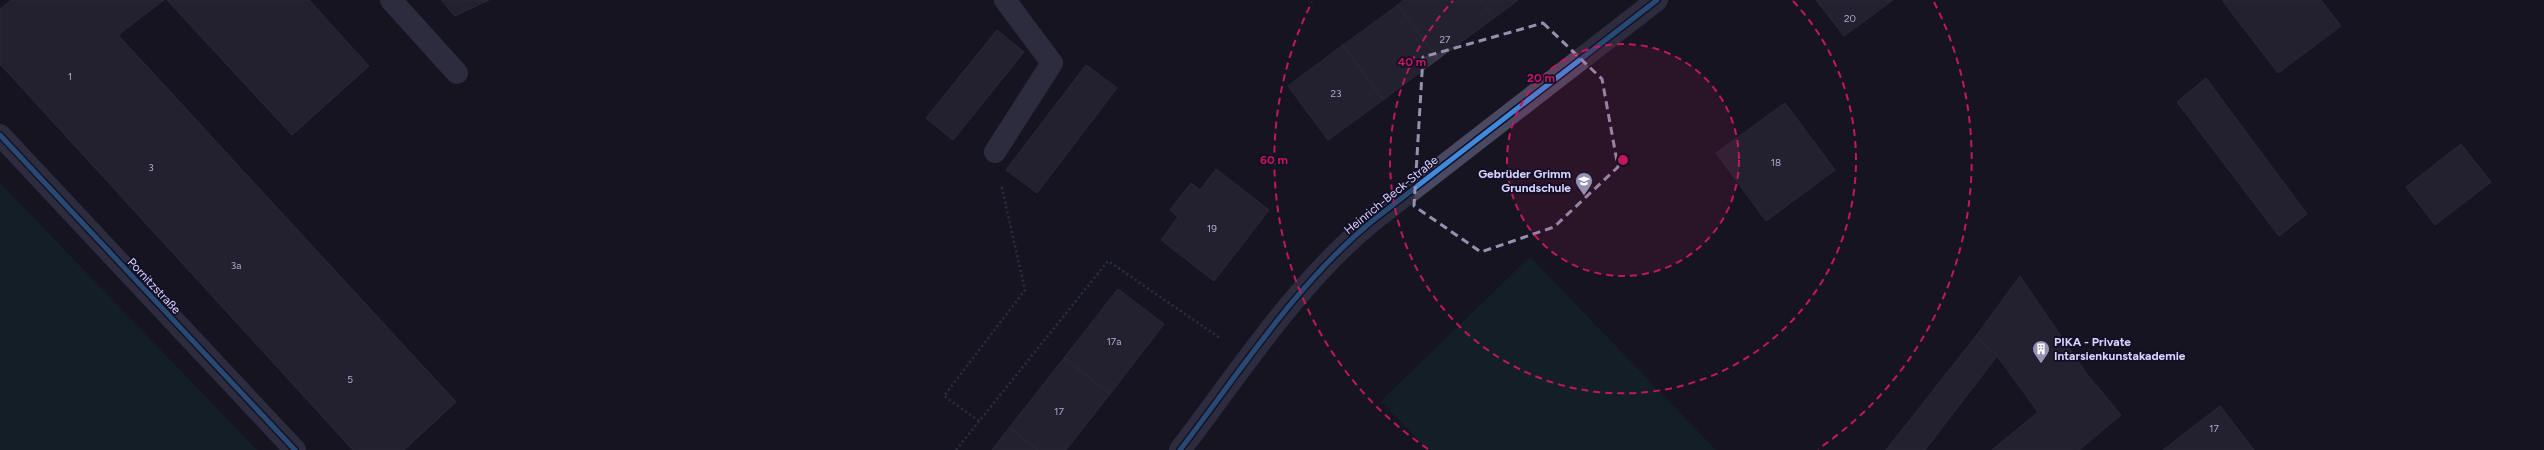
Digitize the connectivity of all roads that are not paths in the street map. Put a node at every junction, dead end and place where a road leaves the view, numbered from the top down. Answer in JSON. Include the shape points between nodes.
{"nodes":[{"id":1,"x":391,"y":0,"type":"edge"},
{"id":2,"x":1005,"y":0,"type":"edge"},
{"id":3,"x":1657,"y":0,"type":"edge"},
{"id":4,"x":457,"y":73,"type":"dead end"},
{"id":5,"x":0,"y":135,"type":"edge"},
{"id":6,"x":994,"y":152,"type":"road end"},
{"id":7,"x":295,"y":450,"type":"edge"},
{"id":8,"x":1180,"y":450,"type":"edge"}],
"edges":[{"from":1,"to":4,"type":"street"},
{"from":2,"to":6,"type":"street","via":[[1052,63]]},
{"from":3,"to":8,"type":"street","name":"Heinrich-Beck-Straße","via":[[1371,222],[1331,257]]},
{"from":5,"to":7,"type":"street","name":"Pornitzstraße"}]}
